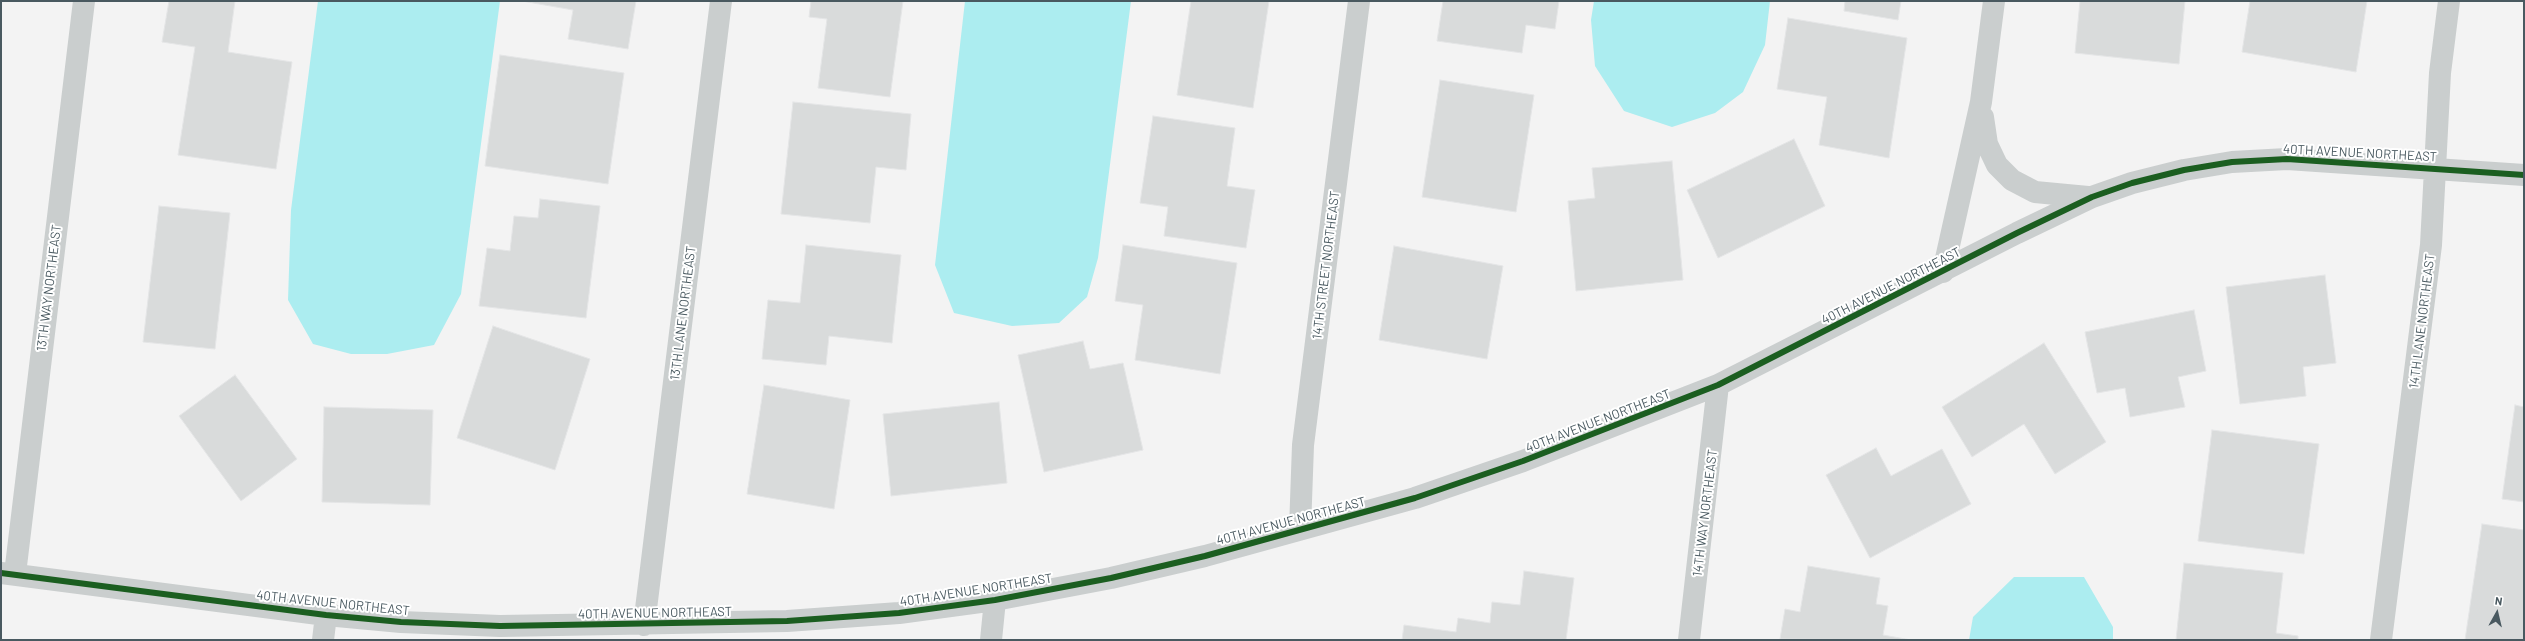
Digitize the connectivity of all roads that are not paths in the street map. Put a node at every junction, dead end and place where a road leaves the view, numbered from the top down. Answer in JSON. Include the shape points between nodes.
{"nodes":[{"id":1,"x":84,"y":1,"type":"edge"},
{"id":2,"x":721,"y":1,"type":"edge"},
{"id":3,"x":1359,"y":1,"type":"edge"},
{"id":4,"x":1994,"y":1,"type":"edge"},
{"id":5,"x":2449,"y":1,"type":"edge"},
{"id":6,"x":1981,"y":102,"type":"junction"},
{"id":7,"x":2434,"y":168,"type":"junction"},
{"id":8,"x":2524,"y":175,"type":"edge"},
{"id":9,"x":2092,"y":197,"type":"junction"},
{"id":10,"x":1944,"y":272,"type":"junction"},
{"id":11,"x":1718,"y":385,"type":"junction"},
{"id":12,"x":1300,"y":529,"type":"junction"},
{"id":13,"x":8,"y":574,"type":"edge"},
{"id":14,"x":995,"y":600,"type":"junction"},
{"id":15,"x":326,"y":615,"type":"junction"},
{"id":16,"x":644,"y":625,"type":"junction"},
{"id":17,"x":323,"y":640,"type":"edge"},
{"id":18,"x":991,"y":640,"type":"edge"},
{"id":19,"x":1689,"y":640,"type":"edge"},
{"id":20,"x":2381,"y":640,"type":"edge"}],
"edges":[{"from":1,"to":13,"type":"street","name":"13TH WAY NORTHEAST"},
{"from":2,"to":16,"type":"street","name":"13TH LANE NORTHEAST"},
{"from":3,"to":12,"type":"street","name":"14TH STREET NORTHEAST","via":[[1303,445]]},
{"from":4,"to":6,"type":"street"},
{"from":5,"to":7,"type":"street","name":"14TH LANE NORTHEAST","via":[[2440,73]]},
{"from":6,"to":9,"type":"street","via":[[1987,144],[1997,165],[2012,180],[2035,192]]},
{"from":6,"to":10,"type":"street"},
{"from":7,"to":8,"type":"street","name":"40TH AVENUE NORTHEAST"},
{"from":7,"to":9,"type":"street","name":"40TH AVENUE NORTHEAST","via":[[2287,159],[2232,162],[2184,170]]},
{"from":7,"to":20,"type":"street","name":"14TH LANE NORTHEAST","via":[[2431,245]]},
{"from":9,"to":10,"type":"street","name":"40TH AVENUE NORTHEAST"},
{"from":10,"to":11,"type":"street","name":"40TH AVENUE NORTHEAST"},
{"from":11,"to":12,"type":"street","name":"40TH AVENUE NORTHEAST","via":[[1523,461],[1415,498]]},
{"from":11,"to":19,"type":"street","name":"14TH WAY NORTHEAST"},
{"from":12,"to":14,"type":"street","name":"40TH AVENUE NORTHEAST","via":[[1205,556],[1111,578]]},
{"from":13,"to":15,"type":"street","name":"40TH AVENUE NORTHEAST"},
{"from":14,"to":16,"type":"street","name":"40TH AVENUE NORTHEAST","via":[[899,613],[787,621]]},
{"from":14,"to":18,"type":"street"},
{"from":15,"to":16,"type":"street","name":"40TH AVENUE NORTHEAST","via":[[401,622],[500,626]]},
{"from":15,"to":17,"type":"street"}]}
